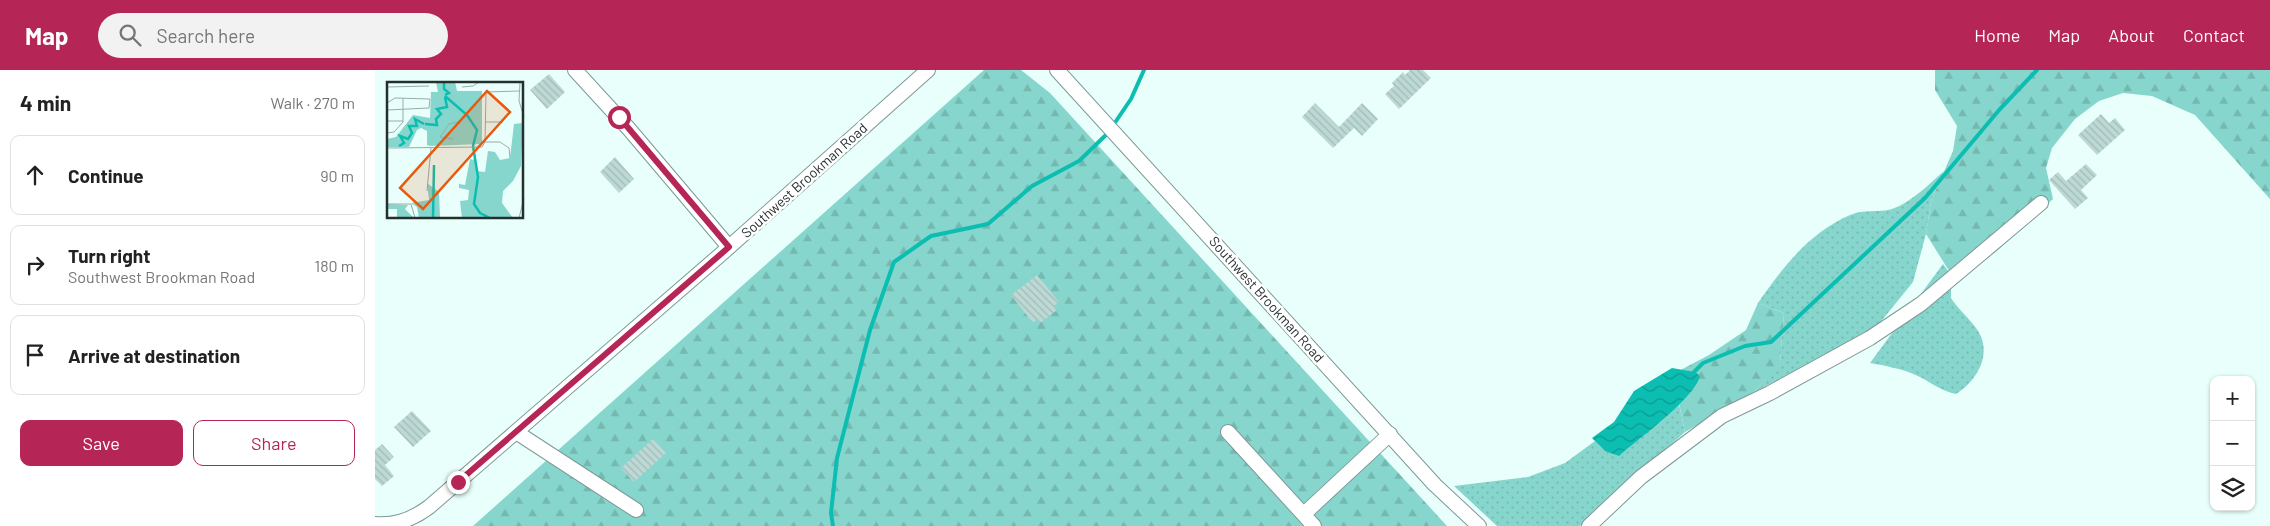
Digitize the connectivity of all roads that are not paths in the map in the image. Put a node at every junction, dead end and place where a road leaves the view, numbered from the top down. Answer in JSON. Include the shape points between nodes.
{"nodes":[{"id":1,"x":575,"y":70,"type":"edge"},
{"id":2,"x":928,"y":70,"type":"edge"},
{"id":3,"x":1057,"y":70,"type":"edge"},
{"id":4,"x":2041,"y":203,"type":"dead end"},
{"id":5,"x":729,"y":247,"type":"junction"},
{"id":6,"x":516,"y":432,"type":"junction"},
{"id":7,"x":1228,"y":432,"type":"dead end"},
{"id":8,"x":1389,"y":434,"type":"junction"},
{"id":9,"x":636,"y":510,"type":"dead end"},
{"id":10,"x":1304,"y":514,"type":"junction"},
{"id":11,"x":375,"y":524,"type":"edge"},
{"id":12,"x":1314,"y":526,"type":"edge"},
{"id":13,"x":1479,"y":526,"type":"edge"},
{"id":14,"x":1589,"y":526,"type":"edge"}],
"edges":[{"from":1,"to":5,"type":"street"},
{"from":2,"to":5,"type":"street","name":"Southwest Brookman Road"},
{"from":3,"to":8,"type":"street","name":"Southwest Brookman Road"},
{"from":4,"to":14,"type":"street","via":[[1921,304],[1870,338],[1722,416],[1641,477]]},
{"from":5,"to":6,"type":"street","name":"Southwest Brookman Road"},
{"from":6,"to":9,"type":"street"},
{"from":6,"to":11,"type":"street","name":"Southwest Brookman Road","via":[[417,516],[393,525]]},
{"from":7,"to":10,"type":"street"},
{"from":8,"to":10,"type":"street"},
{"from":8,"to":13,"type":"street","name":"Southwest Brookman Road","via":[[1435,485]]},
{"from":10,"to":12,"type":"street"}]}
